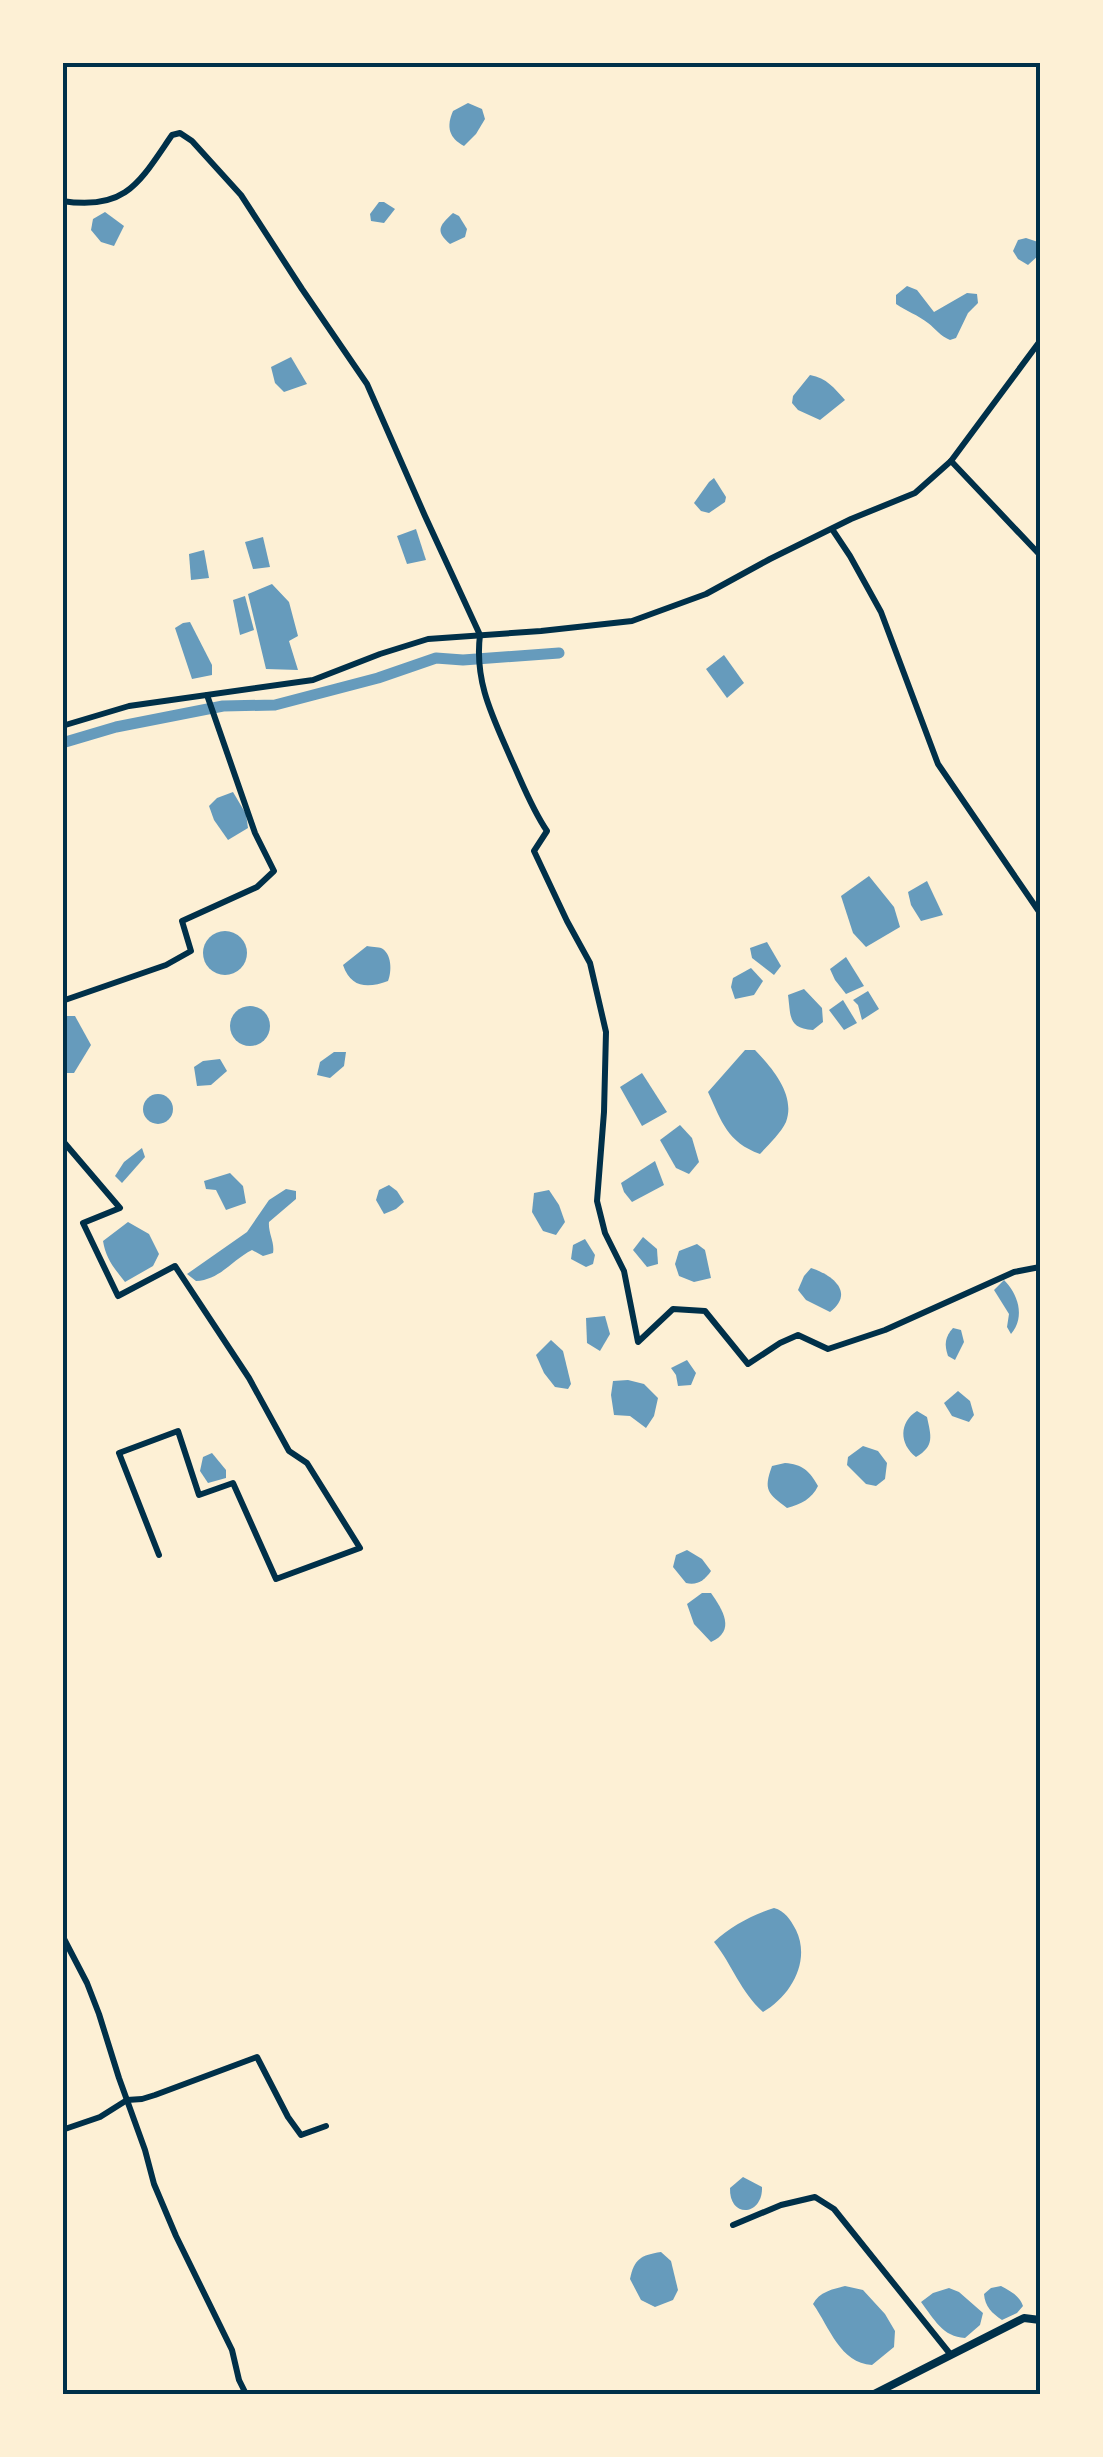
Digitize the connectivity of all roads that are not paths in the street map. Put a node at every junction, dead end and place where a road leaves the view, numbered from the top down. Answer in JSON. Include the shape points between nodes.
{"nodes":[{"id":1,"x":62,"y":201,"type":"edge"},
{"id":2,"x":1040,"y":341,"type":"edge"},
{"id":3,"x":951,"y":461,"type":"junction"},
{"id":4,"x":834,"y":531,"type":"junction"},
{"id":5,"x":1040,"y":555,"type":"edge"},
{"id":6,"x":480,"y":636,"type":"junction"},
{"id":7,"x":208,"y":697,"type":"junction"},
{"id":8,"x":62,"y":726,"type":"edge"},
{"id":9,"x":1040,"y":914,"type":"edge"},
{"id":10,"x":62,"y":1001,"type":"edge"},
{"id":11,"x":62,"y":1140,"type":"edge"},
{"id":12,"x":1040,"y":1267,"type":"edge"},
{"id":13,"x":158,"y":1555,"type":"dead end"},
{"id":14,"x":62,"y":1936,"type":"edge"},
{"id":15,"x":127,"y":2100,"type":"junction"},
{"id":16,"x":326,"y":2126,"type":"dead end"},
{"id":17,"x":62,"y":2130,"type":"edge"},
{"id":18,"x":733,"y":2224,"type":"dead end"},
{"id":19,"x":1040,"y":2320,"type":"edge"},
{"id":20,"x":951,"y":2356,"type":"junction"},
{"id":21,"x":246,"y":2394,"type":"edge"},
{"id":22,"x":874,"y":2394,"type":"edge"}],
"edges":[{"from":1,"to":6,"type":"street","via":[[116,200],[172,135],[192,142],[241,194],[367,384]]},
{"from":2,"to":3,"type":"street"},
{"from":3,"to":4,"type":"street","via":[[915,493]]},
{"from":3,"to":5,"type":"street"},
{"from":4,"to":6,"type":"street","via":[[706,594],[632,621]]},
{"from":4,"to":9,"type":"street","via":[[880,612],[938,764]]},
{"from":6,"to":7,"type":"street","via":[[428,639],[313,680]]},
{"from":6,"to":12,"type":"street","via":[[479,673],[492,720],[546,831],[534,851],[590,963],[606,1032],[597,1201],[624,1271],[638,1342],[672,1309],[704,1312],[748,1364],[798,1335],[828,1349]]},
{"from":7,"to":8,"type":"street","via":[[129,706]]},
{"from":7,"to":10,"type":"street","via":[[274,871],[257,887],[182,921],[192,951]]},
{"from":11,"to":13,"type":"street","via":[[120,1208],[83,1223],[118,1296],[175,1266],[289,1451],[307,1463],[360,1548],[276,1579],[234,1483],[199,1495],[178,1431],[119,1453]]},
{"from":14,"to":15,"type":"street","via":[[88,1983]]},
{"from":15,"to":16,"type":"street","via":[[257,2057],[301,2135]]},
{"from":15,"to":17,"type":"street"},
{"from":15,"to":21,"type":"street","via":[[154,2184]]},
{"from":18,"to":20,"type":"street","via":[[814,2196],[834,2208]]},
{"from":19,"to":20,"type":"main road","via":[[1024,2318]]},
{"from":20,"to":22,"type":"main road"}]}
